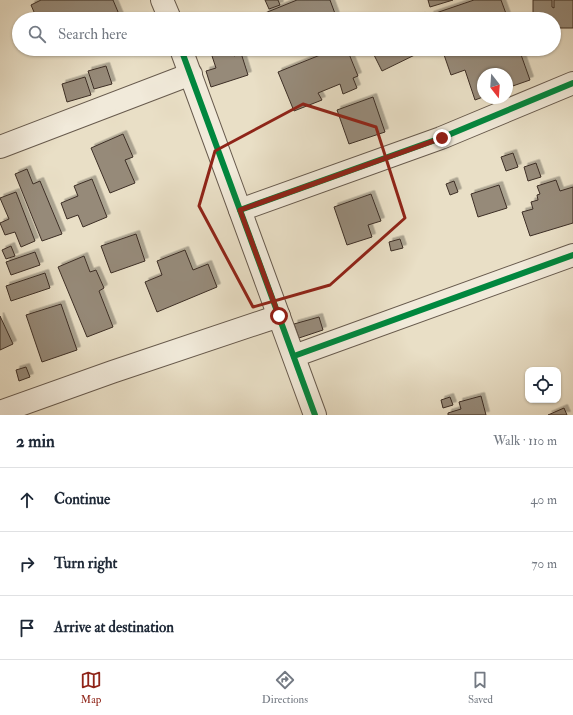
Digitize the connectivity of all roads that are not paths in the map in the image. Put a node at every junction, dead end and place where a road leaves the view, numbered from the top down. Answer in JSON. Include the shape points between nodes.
{"nodes":[{"id":1,"x":162,"y":0,"type":"edge"},
{"id":2,"x":167,"y":12,"type":"edge"},
{"id":3,"x":184,"y":56,"type":"edge"},
{"id":4,"x":191,"y":74,"type":"junction"},
{"id":5,"x":573,"y":82,"type":"edge"},
{"id":6,"x":0,"y":147,"type":"edge"},
{"id":7,"x":240,"y":210,"type":"junction"},
{"id":8,"x":573,"y":255,"type":"edge"},
{"id":9,"x":279,"y":316,"type":"junction"},
{"id":10,"x":294,"y":356,"type":"junction"},
{"id":11,"x":0,"y":412,"type":"edge"},
{"id":12,"x":314,"y":415,"type":"edge"}],
"edges":[{"from":1,"to":2,"type":"street"},
{"from":3,"to":4,"type":"street"},
{"from":4,"to":6,"type":"street"},
{"from":4,"to":7,"type":"street"},
{"from":5,"to":7,"type":"street","via":[[442,138]]},
{"from":7,"to":9,"type":"street"},
{"from":8,"to":10,"type":"street"},
{"from":9,"to":10,"type":"street"},
{"from":9,"to":11,"type":"street"},
{"from":10,"to":12,"type":"street"}]}
